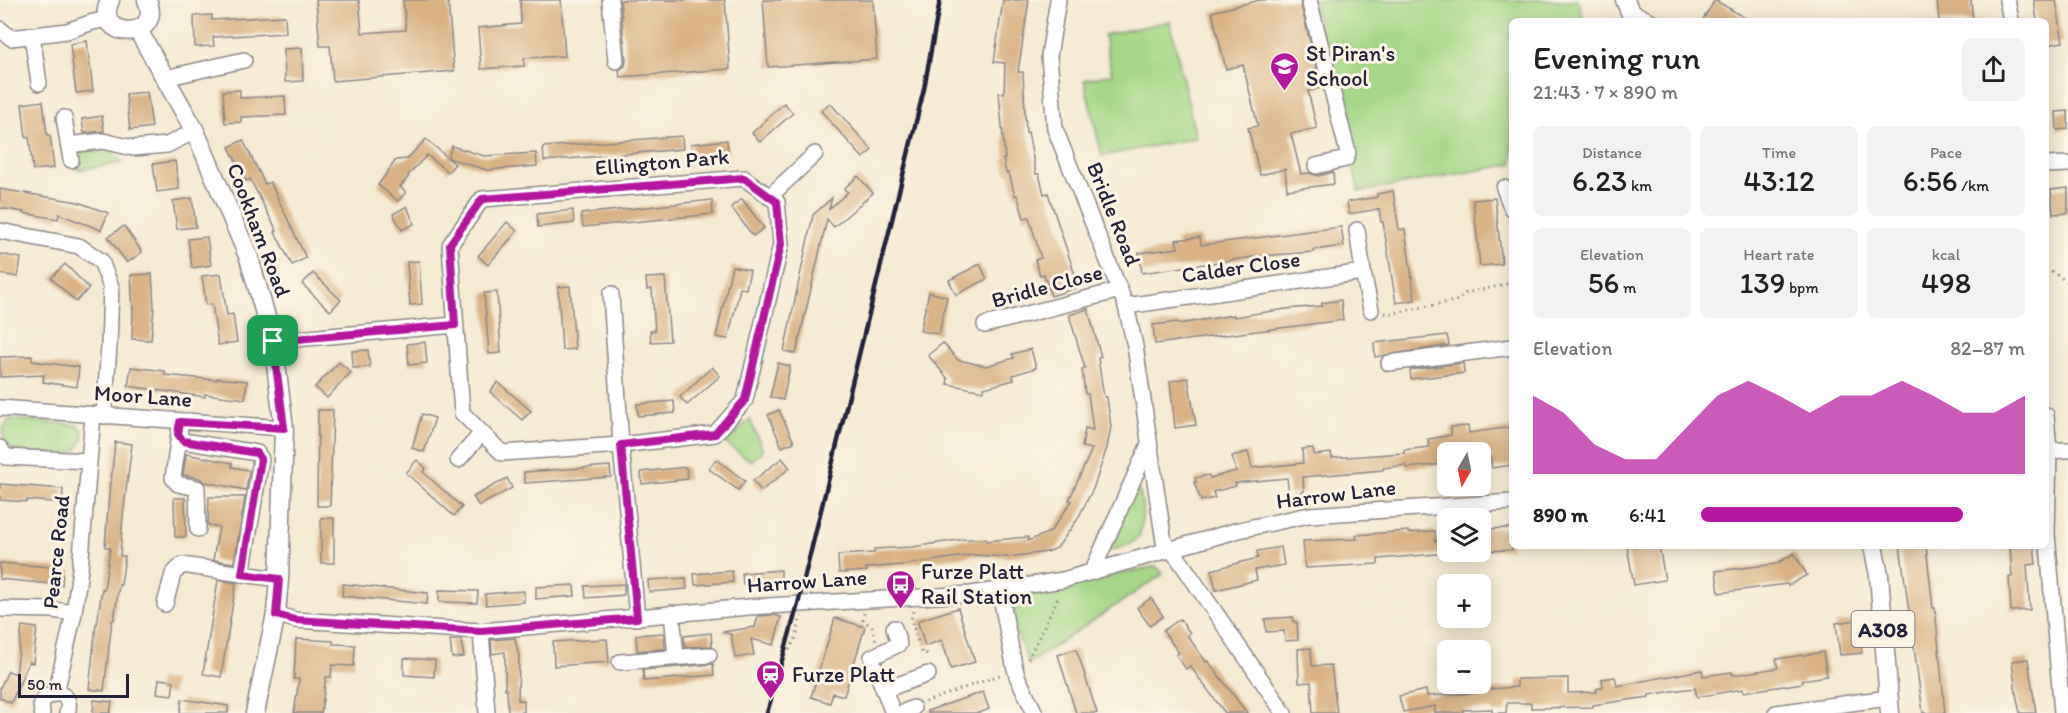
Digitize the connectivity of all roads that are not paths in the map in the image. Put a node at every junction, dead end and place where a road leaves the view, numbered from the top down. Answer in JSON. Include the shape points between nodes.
{"nodes":[{"id":1,"x":110,"y":0,"type":"edge"},
{"id":2,"x":610,"y":0,"type":"edge"},
{"id":3,"x":1058,"y":0,"type":"edge"},
{"id":4,"x":1309,"y":0,"type":"edge"},
{"id":5,"x":2007,"y":0,"type":"edge"},
{"id":6,"x":150,"y":1,"type":"edge"},
{"id":7,"x":1630,"y":11,"type":"edge"},
{"id":8,"x":1644,"y":18,"type":"edge"},
{"id":9,"x":2010,"y":18,"type":"edge"},
{"id":10,"x":109,"y":19,"type":"junction"},
{"id":11,"x":0,"y":29,"type":"edge"},
{"id":12,"x":138,"y":30,"type":"junction"},
{"id":13,"x":32,"y":35,"type":"junction"},
{"id":14,"x":244,"y":60,"type":"dead end"},
{"id":15,"x":615,"y":60,"type":"dead end"},
{"id":16,"x":165,"y":78,"type":"junction"},
{"id":17,"x":39,"y":83,"type":"dead end"},
{"id":18,"x":64,"y":118,"type":"dead end"},
{"id":19,"x":195,"y":131,"type":"junction"},
{"id":20,"x":815,"y":154,"type":"dead end"},
{"id":21,"x":2068,"y":164,"type":"edge"},
{"id":22,"x":2049,"y":165,"type":"edge"},
{"id":23,"x":1316,"y":166,"type":"dead end"},
{"id":24,"x":1504,"y":188,"type":"dead end"},
{"id":25,"x":769,"y":197,"type":"junction"},
{"id":26,"x":1509,"y":201,"type":"edge"},
{"id":27,"x":1357,"y":230,"type":"dead end"},
{"id":28,"x":0,"y":231,"type":"edge"},
{"id":29,"x":1363,"y":272,"type":"junction"},
{"id":30,"x":1120,"y":290,"type":"junction"},
{"id":31,"x":611,"y":294,"type":"dead end"},
{"id":32,"x":1126,"y":306,"type":"junction"},
{"id":33,"x":1371,"y":310,"type":"road end"},
{"id":34,"x":455,"y":325,"type":"junction"},
{"id":35,"x":985,"y":326,"type":"dead end"},
{"id":36,"x":273,"y":341,"type":"junction"},
{"id":37,"x":1509,"y":347,"type":"edge"},
{"id":38,"x":1389,"y":363,"type":"dead end"},
{"id":39,"x":0,"y":408,"type":"edge"},
{"id":40,"x":98,"y":416,"type":"junction"},
{"id":41,"x":179,"y":428,"type":"junction"},
{"id":42,"x":284,"y":428,"type":"junction"},
{"id":43,"x":482,"y":433,"type":"junction"},
{"id":44,"x":1149,"y":444,"type":"junction"},
{"id":45,"x":621,"y":445,"type":"junction"},
{"id":46,"x":0,"y":448,"type":"edge"},
{"id":47,"x":2068,"y":450,"type":"edge"},
{"id":48,"x":2049,"y":451,"type":"edge"},
{"id":49,"x":458,"y":460,"type":"dead end"},
{"id":50,"x":88,"y":461,"type":"junction"},
{"id":51,"x":1509,"y":502,"type":"edge"},
{"id":52,"x":198,"y":529,"type":"dead end"},
{"id":53,"x":1874,"y":549,"type":"edge"},
{"id":54,"x":2048,"y":549,"type":"edge"},
{"id":55,"x":1171,"y":551,"type":"junction"},
{"id":56,"x":1092,"y":572,"type":"junction"},
{"id":57,"x":242,"y":574,"type":"junction"},
{"id":58,"x":279,"y":579,"type":"junction"},
{"id":59,"x":1000,"y":591,"type":"junction"},
{"id":60,"x":165,"y":604,"type":"dead end"},
{"id":61,"x":0,"y":609,"type":"edge"},
{"id":62,"x":74,"y":613,"type":"junction"},
{"id":63,"x":672,"y":613,"type":"junction"},
{"id":64,"x":276,"y":615,"type":"junction"},
{"id":65,"x":637,"y":618,"type":"junction"},
{"id":66,"x":894,"y":628,"type":"dead end"},
{"id":67,"x":481,"y":631,"type":"junction"},
{"id":68,"x":709,"y":655,"type":"dead end"},
{"id":69,"x":676,"y":657,"type":"junction"},
{"id":70,"x":620,"y":662,"type":"dead end"},
{"id":71,"x":928,"y":674,"type":"road end"},
{"id":72,"x":884,"y":690,"type":"junction"},
{"id":73,"x":56,"y":693,"type":"junction"},
{"id":74,"x":1889,"y":705,"type":"edge"},
{"id":75,"x":42,"y":713,"type":"edge"},
{"id":76,"x":67,"y":713,"type":"edge"},
{"id":77,"x":255,"y":713,"type":"edge"},
{"id":78,"x":487,"y":713,"type":"edge"},
{"id":79,"x":893,"y":713,"type":"edge"},
{"id":80,"x":1035,"y":713,"type":"edge"},
{"id":81,"x":1284,"y":713,"type":"edge"},
{"id":82,"x":1776,"y":713,"type":"edge"},
{"id":83,"x":2062,"y":713,"type":"edge"}],
"edges":[{"from":1,"to":10,"type":"main road"},
{"from":2,"to":15,"type":"street"},
{"from":3,"to":30,"type":"street","name":"Bridle Road","via":[[1049,56],[1055,129]]},
{"from":4,"to":23,"type":"street","via":[[1348,153],[1346,159]]},
{"from":5,"to":9,"type":"street"},
{"from":6,"to":12,"type":"main road","via":[[149,18]]},
{"from":7,"to":8,"type":"street"},
{"from":10,"to":12,"type":"main road","via":[[121,31]]},
{"from":10,"to":13,"type":"street","via":[[67,31]]},
{"from":11,"to":13,"type":"street","via":[[11,38]]},
{"from":12,"to":16,"type":"main road","name":"Cookham Road"},
{"from":13,"to":17,"type":"street"},
{"from":14,"to":16,"type":"street"},
{"from":16,"to":19,"type":"main road","name":"Cookham Road"},
{"from":18,"to":19,"type":"street","via":[[70,152],[103,141],[133,148],[167,145]]},
{"from":19,"to":36,"type":"main road","name":"Cookham Road","via":[[249,258]]},
{"from":20,"to":25,"type":"street"},
{"from":21,"to":22,"type":"street"},
{"from":24,"to":26,"type":"street"},
{"from":25,"to":34,"type":"street","name":"Ellington Park","via":[[744,178],[482,199],[464,213],[450,244]]},
{"from":25,"to":45,"type":"street","name":"Ellington Park","via":[[777,202],[781,244],[745,400],[715,434]]},
{"from":27,"to":29,"type":"street"},
{"from":28,"to":40,"type":"street","name":"Pearce Road","via":[[44,246],[79,246],[101,261],[111,287],[110,346]]},
{"from":29,"to":32,"type":"street","name":"Calder Close"},
{"from":29,"to":33,"type":"street"},
{"from":30,"to":32,"type":"street","name":"Bridle Road"},
{"from":30,"to":35,"type":"street","name":"Bridle Close"},
{"from":31,"to":45,"type":"street"},
{"from":32,"to":44,"type":"street","name":"Bridle Road"},
{"from":34,"to":36,"type":"street"},
{"from":34,"to":43,"type":"street","name":"Ellington Park","via":[[462,413]]},
{"from":36,"to":42,"type":"main road","name":"Cookham Road"},
{"from":37,"to":38,"type":"street"},
{"from":39,"to":40,"type":"street","name":"Moor Lane"},
{"from":40,"to":41,"type":"street","name":"Moor Lane"},
{"from":40,"to":50,"type":"street","name":"Pearce Road"},
{"from":41,"to":42,"type":"street","name":"Moor Lane"},
{"from":41,"to":52,"type":"street","via":[[173,478],[178,484],[197,488]]},
{"from":41,"to":57,"type":"street","via":[[183,441],[257,453],[261,459]]},
{"from":42,"to":58,"type":"main road","name":"Cookham Road"},
{"from":43,"to":45,"type":"street","name":"Ellington Park","via":[[502,453]]},
{"from":43,"to":49,"type":"street"},
{"from":44,"to":55,"type":"street","name":"Bridle Road","via":[[1164,542]]},
{"from":44,"to":56,"type":"street"},
{"from":45,"to":65,"type":"street"},
{"from":46,"to":50,"type":"street","via":[[6,457]]},
{"from":47,"to":48,"type":"street"},
{"from":50,"to":62,"type":"street","name":"Pearce Road"},
{"from":51,"to":55,"type":"street","name":"Harrow Lane","via":[[1310,515],[1239,530]]},
{"from":53,"to":74,"type":"main road","number":"A308"},
{"from":54,"to":83,"type":"street"},
{"from":55,"to":56,"type":"street","name":"Harrow Lane"},
{"from":55,"to":81,"type":"street","name":"Bridle Road"},
{"from":56,"to":59,"type":"street","name":"Harrow Lane"},
{"from":57,"to":58,"type":"street"},
{"from":57,"to":60,"type":"street","via":[[182,565],[173,574]]},
{"from":58,"to":64,"type":"main road","name":"Cookham Road"},
{"from":59,"to":63,"type":"street","name":"Harrow Lane"},
{"from":59,"to":80,"type":"street","via":[[1014,667]]},
{"from":61,"to":62,"type":"street"},
{"from":62,"to":73,"type":"street","name":"Pearce Road"},
{"from":63,"to":65,"type":"street","name":"Harrow Lane"},
{"from":63,"to":69,"type":"street"},
{"from":64,"to":67,"type":"street","name":"Harrow Lane","via":[[295,620]]},
{"from":64,"to":77,"type":"main road","name":"Cookham Road"},
{"from":65,"to":67,"type":"street","name":"Harrow Lane"},
{"from":66,"to":72,"type":"street","via":[[899,644],[872,657]]},
{"from":67,"to":78,"type":"street"},
{"from":68,"to":69,"type":"street"},
{"from":69,"to":70,"type":"street"},
{"from":71,"to":72,"type":"street"},
{"from":72,"to":79,"type":"street"},
{"from":73,"to":75,"type":"street","name":"Pearce Road","via":[[47,695],[41,703]]},
{"from":73,"to":76,"type":"street","via":[[68,700]]},
{"from":74,"to":82,"type":"street"}]}
